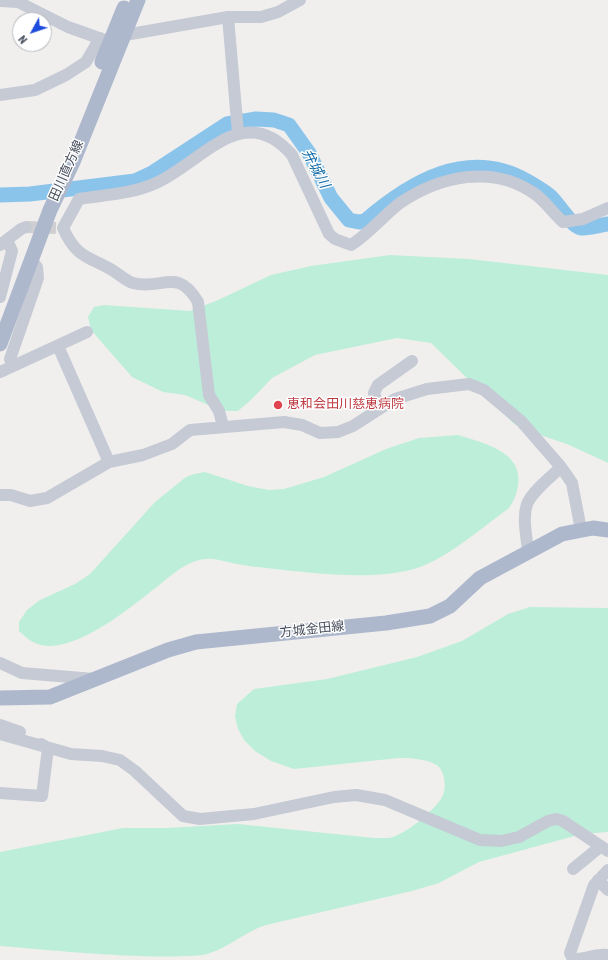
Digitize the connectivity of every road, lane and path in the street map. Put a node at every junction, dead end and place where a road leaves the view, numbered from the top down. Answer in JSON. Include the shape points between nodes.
{"nodes":[{"id":1,"x":127,"y":0,"type":"edge"},
{"id":2,"x":138,"y":0,"type":"edge"},
{"id":3,"x":300,"y":0,"type":"edge"},
{"id":4,"x":0,"y":1,"type":"edge"},
{"id":5,"x":277,"y":6,"type":"edge"},
{"id":6,"x":228,"y":17,"type":"junction"},
{"id":7,"x":125,"y":35,"type":"junction"},
{"id":8,"x":105,"y":40,"type":"junction"},
{"id":9,"x":0,"y":95,"type":"edge"},
{"id":10,"x":237,"y":131,"type":"junction"},
{"id":11,"x":69,"y":160,"type":"junction"},
{"id":12,"x":608,"y":208,"type":"edge"},
{"id":13,"x":48,"y":209,"type":"junction"},
{"id":14,"x":26,"y":227,"type":"tunnel mouth"},
{"id":15,"x":4,"y":243,"type":"edge"},
{"id":16,"x":32,"y":261,"type":"junction"},
{"id":17,"x":2,"y":301,"type":"edge"},
{"id":18,"x":0,"y":321,"type":"edge"},
{"id":19,"x":87,"y":332,"type":"dead end"},
{"id":20,"x":0,"y":344,"type":"edge"},
{"id":21,"x":58,"y":346,"type":"junction"},
{"id":22,"x":412,"y":361,"type":"dead end"},
{"id":23,"x":7,"y":369,"type":"edge"},
{"id":24,"x":379,"y":409,"type":"junction"},
{"id":25,"x":223,"y":426,"type":"junction"},
{"id":26,"x":109,"y":462,"type":"junction"},
{"id":27,"x":561,"y":467,"type":"junction"},
{"id":28,"x":0,"y":496,"type":"edge"},
{"id":29,"x":581,"y":530,"type":"junction"},
{"id":30,"x":608,"y":530,"type":"edge"},
{"id":31,"x":528,"y":552,"type":"junction"},
{"id":32,"x":0,"y":662,"type":"edge"},
{"id":33,"x":94,"y":679,"type":"junction"},
{"id":34,"x":0,"y":698,"type":"edge"},
{"id":35,"x":0,"y":725,"type":"edge"},
{"id":36,"x":0,"y":734,"type":"edge"},
{"id":37,"x":48,"y":748,"type":"junction"},
{"id":38,"x":0,"y":793,"type":"edge"},
{"id":39,"x":605,"y":848,"type":"edge"},
{"id":40,"x":572,"y":869,"type":"dead end"},
{"id":41,"x":608,"y":870,"type":"edge"},
{"id":42,"x":598,"y":880,"type":"junction"},
{"id":43,"x":608,"y":890,"type":"edge"},
{"id":44,"x":608,"y":955,"type":"edge"}],
"edges":[{"from":1,"to":8,"type":"main road","name":"田川直方線"},
{"from":2,"to":7,"type":"main road","name":"田川直方線"},
{"from":3,"to":5,"type":"street"},
{"from":4,"to":8,"type":"street","via":[[18,2],[68,27]]},
{"from":5,"to":6,"type":"street","via":[[261,17]]},
{"from":6,"to":7,"type":"street"},
{"from":6,"to":10,"type":"street"},
{"from":7,"to":8,"type":"street"},
{"from":7,"to":11,"type":"main road","name":"田川直方線"},
{"from":8,"to":9,"type":"street","via":[[86,62],[66,75],[35,90]]},
{"from":8,"to":11,"type":"main road","name":"田川直方線"},
{"from":10,"to":12,"type":"street","via":[[273,137],[285,146],[292,155],[329,234],[351,245],[400,204],[429,187],[458,177],[482,175],[511,180],[536,194],[563,222],[583,219]]},
{"from":10,"to":25,"type":"street","via":[[157,183],[135,191],[79,199],[60,228],[82,255],[133,283],[170,282],[185,285],[192,291],[198,302],[209,396],[219,411]]},
{"from":11,"to":13,"type":"main road","name":"田川直方線"},
{"from":13,"to":16,"type":"main road","name":"田川直方線"},
{"from":13,"to":17,"type":"main road","name":"田川直方線"},
{"from":14,"to":15,"type":"street"},
{"from":15,"to":17,"type":"street","via":[[12,251]]},
{"from":16,"to":20,"type":"main road","name":"田川直方線"},
{"from":16,"to":23,"type":"street","via":[[37,267],[38,278]]},
{"from":17,"to":18,"type":"main road","name":"田川直方線"},
{"from":19,"to":21,"type":"street"},
{"from":21,"to":23,"type":"street"},
{"from":21,"to":26,"type":"street"},
{"from":22,"to":24,"type":"street","via":[[378,385],[374,393]]},
{"from":24,"to":25,"type":"street","via":[[353,426],[338,432],[320,432],[284,422]]},
{"from":24,"to":27,"type":"street","via":[[395,399],[427,389],[469,384],[484,390],[521,421]]},
{"from":25,"to":26,"type":"street","via":[[190,430],[172,444],[143,455]]},
{"from":26,"to":28,"type":"street","via":[[47,498],[30,501]]},
{"from":27,"to":29,"type":"street","via":[[572,483]]},
{"from":27,"to":31,"type":"street","via":[[540,487],[528,504],[525,519]]},
{"from":29,"to":30,"type":"main road","name":"方城金田線"},
{"from":29,"to":31,"type":"main road","name":"方城金田線","via":[[562,534]]},
{"from":31,"to":33,"type":"main road","name":"方城金田線","via":[[480,578],[450,606],[430,616],[386,623],[196,642],[168,650]]},
{"from":32,"to":33,"type":"street","via":[[22,673]]},
{"from":33,"to":34,"type":"main road","name":"方城金田線","via":[[50,697]]},
{"from":35,"to":37,"type":"street","via":[[18,731]]},
{"from":36,"to":37,"type":"street"},
{"from":37,"to":38,"type":"street","via":[[42,796]]},
{"from":37,"to":39,"type":"street","via":[[71,754],[120,760],[184,816],[200,819],[254,814],[334,797],[356,795],[385,800],[480,840],[501,841],[519,837],[556,819]]},
{"from":39,"to":40,"type":"street"},
{"from":41,"to":42,"type":"street"},
{"from":42,"to":43,"type":"street"},
{"from":42,"to":44,"type":"street","via":[[570,953],[573,958],[580,959],[599,954]]}]}
